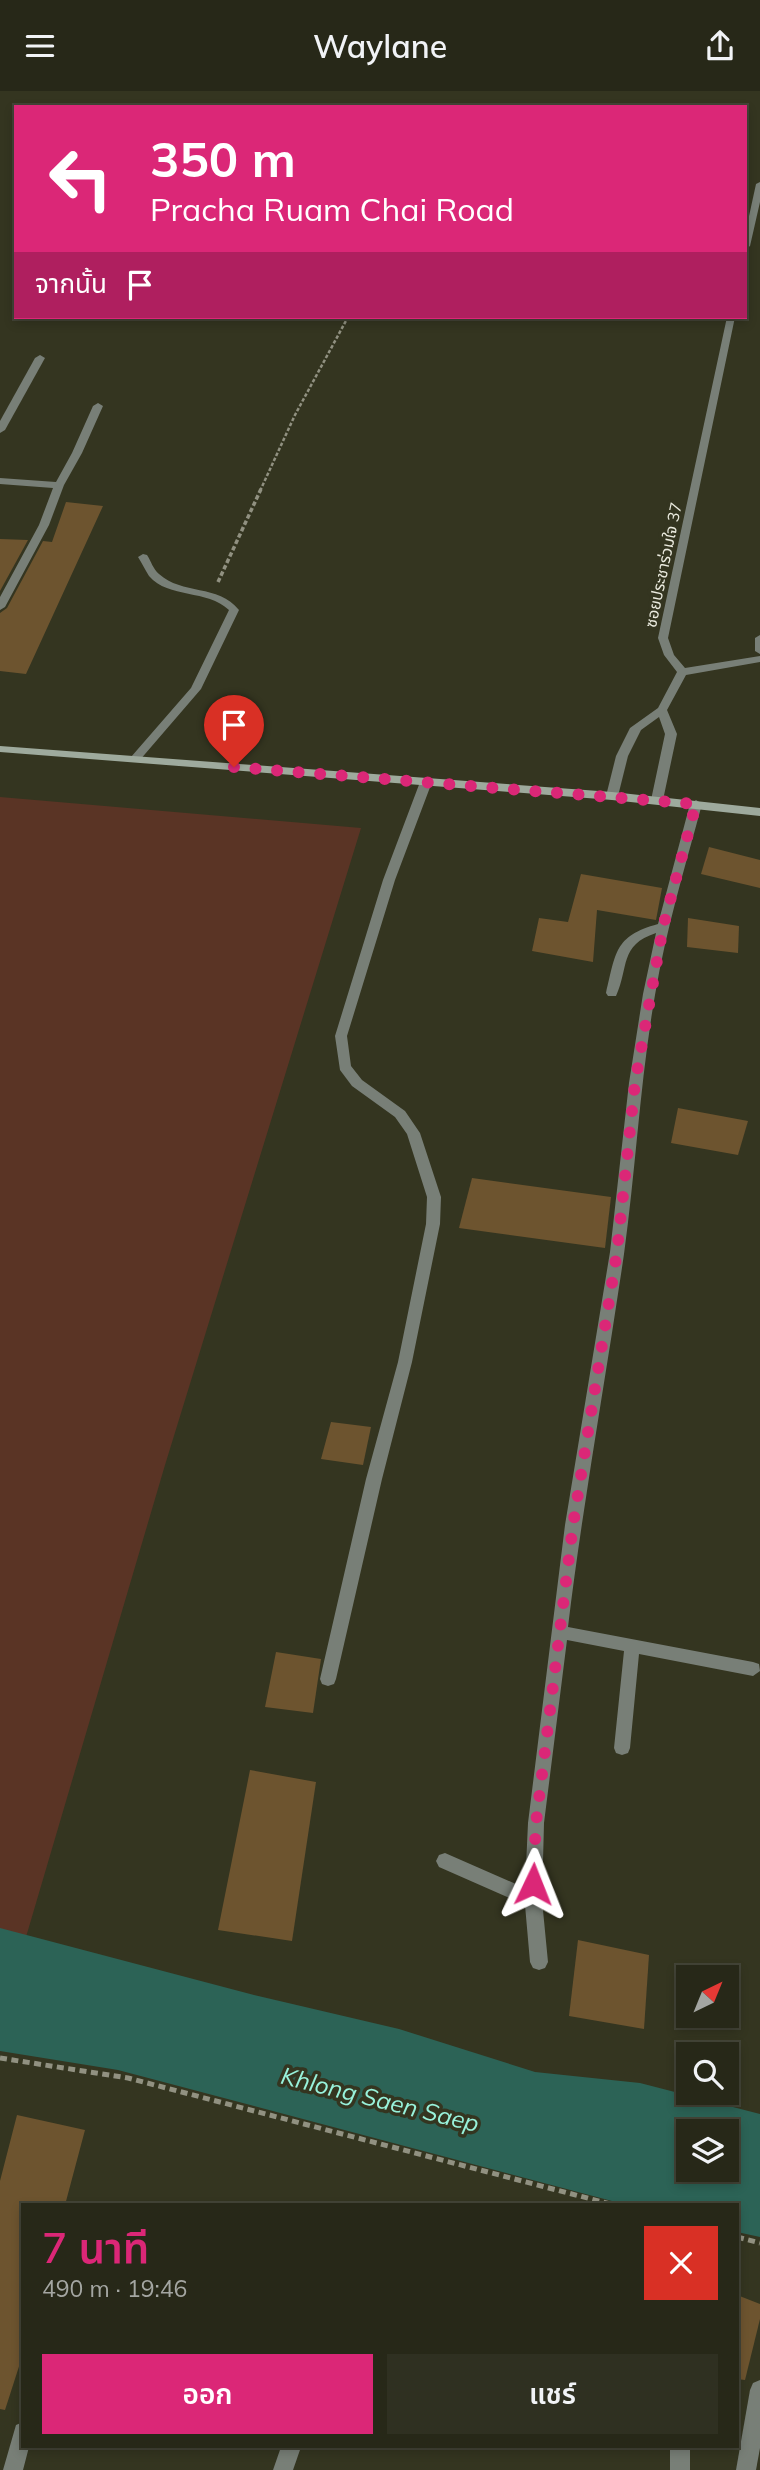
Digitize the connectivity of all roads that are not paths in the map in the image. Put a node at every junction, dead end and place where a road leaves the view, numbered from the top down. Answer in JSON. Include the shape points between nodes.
{"nodes":[{"id":1,"x":760,"y":184,"type":"edge"},
{"id":2,"x":755,"y":226,"type":"edge"},
{"id":3,"x":747,"y":244,"type":"edge"},
{"id":4,"x":731,"y":319,"type":"edge"},
{"id":5,"x":40,"y":358,"type":"dead end"},
{"id":6,"x":98,"y":406,"type":"dead end"},
{"id":7,"x":0,"y":430,"type":"edge"},
{"id":8,"x":0,"y":481,"type":"edge"},
{"id":9,"x":59,"y":485,"type":"junction"},
{"id":10,"x":143,"y":557,"type":"dead end"},
{"id":11,"x":0,"y":607,"type":"edge"},
{"id":12,"x":760,"y":638,"type":"edge"},
{"id":13,"x":760,"y":651,"type":"edge"},
{"id":14,"x":760,"y":659,"type":"edge"},
{"id":15,"x":682,"y":672,"type":"junction"},
{"id":16,"x":662,"y":711,"type":"junction"},
{"id":17,"x":0,"y":749,"type":"edge"},
{"id":18,"x":135,"y":759,"type":"junction"},
{"id":19,"x":426,"y":782,"type":"junction"},
{"id":20,"x":612,"y":796,"type":"junction"},
{"id":21,"x":657,"y":800,"type":"junction"},
{"id":22,"x":696,"y":804,"type":"junction"},
{"id":23,"x":760,"y":812,"type":"edge"},
{"id":24,"x":663,"y":927,"type":"junction"},
{"id":25,"x":612,"y":993,"type":"dead end"},
{"id":26,"x":560,"y":1632,"type":"junction"},
{"id":27,"x":632,"y":1646,"type":"junction"},
{"id":28,"x":753,"y":1669,"type":"dead end"},
{"id":29,"x":328,"y":1679,"type":"dead end"},
{"id":30,"x":622,"y":1748,"type":"dead end"},
{"id":31,"x":445,"y":1861,"type":"dead end"},
{"id":32,"x":533,"y":1900,"type":"junction"},
{"id":33,"x":538,"y":1962,"type":"dead end"},
{"id":34,"x":760,"y":2390,"type":"edge"},
{"id":35,"x":21,"y":2440,"type":"edge"},
{"id":36,"x":291,"y":2448,"type":"edge"},
{"id":37,"x":680,"y":2448,"type":"edge"},
{"id":38,"x":13,"y":2470,"type":"edge"},
{"id":39,"x":283,"y":2470,"type":"edge"},
{"id":40,"x":680,"y":2470,"type":"edge"},
{"id":41,"x":746,"y":2470,"type":"edge"}],
"edges":[{"from":1,"to":2,"type":"street"},
{"from":2,"to":3,"type":"street"},
{"from":4,"to":15,"type":"street","name":"ซอยประชาร่วมใจ 37","via":[[663,638]]},
{"from":5,"to":7,"type":"street"},
{"from":6,"to":9,"type":"street"},
{"from":8,"to":9,"type":"street"},
{"from":9,"to":11,"type":"street","via":[[44,525]]},
{"from":10,"to":18,"type":"street","via":[[155,576],[228,601],[234,610],[196,689]]},
{"from":12,"to":13,"type":"street"},
{"from":14,"to":15,"type":"street"},
{"from":15,"to":16,"type":"street"},
{"from":16,"to":20,"type":"street","via":[[636,728],[622,756]]},
{"from":16,"to":21,"type":"street","via":[[671,734]]},
{"from":17,"to":18,"type":"main road"},
{"from":18,"to":19,"type":"main road"},
{"from":19,"to":20,"type":"main road"},
{"from":19,"to":29,"type":"street","via":[[341,1036],[345,1067],[357,1083],[400,1115],[413,1133],[434,1197],[433,1224],[405,1362]]},
{"from":20,"to":21,"type":"main road"},
{"from":21,"to":22,"type":"main road"},
{"from":22,"to":23,"type":"main road"},
{"from":22,"to":24,"type":"street"},
{"from":24,"to":25,"type":"street","via":[[639,932],[625,944]]},
{"from":24,"to":26,"type":"street","via":[[635,1083],[617,1252]]},
{"from":26,"to":27,"type":"street"},
{"from":26,"to":32,"type":"street","via":[[536,1823]]},
{"from":27,"to":28,"type":"street"},
{"from":27,"to":30,"type":"street"},
{"from":31,"to":32,"type":"street"},
{"from":32,"to":33,"type":"street"},
{"from":34,"to":41,"type":"street"},
{"from":35,"to":38,"type":"street"},
{"from":36,"to":39,"type":"street"},
{"from":37,"to":40,"type":"street"}]}
